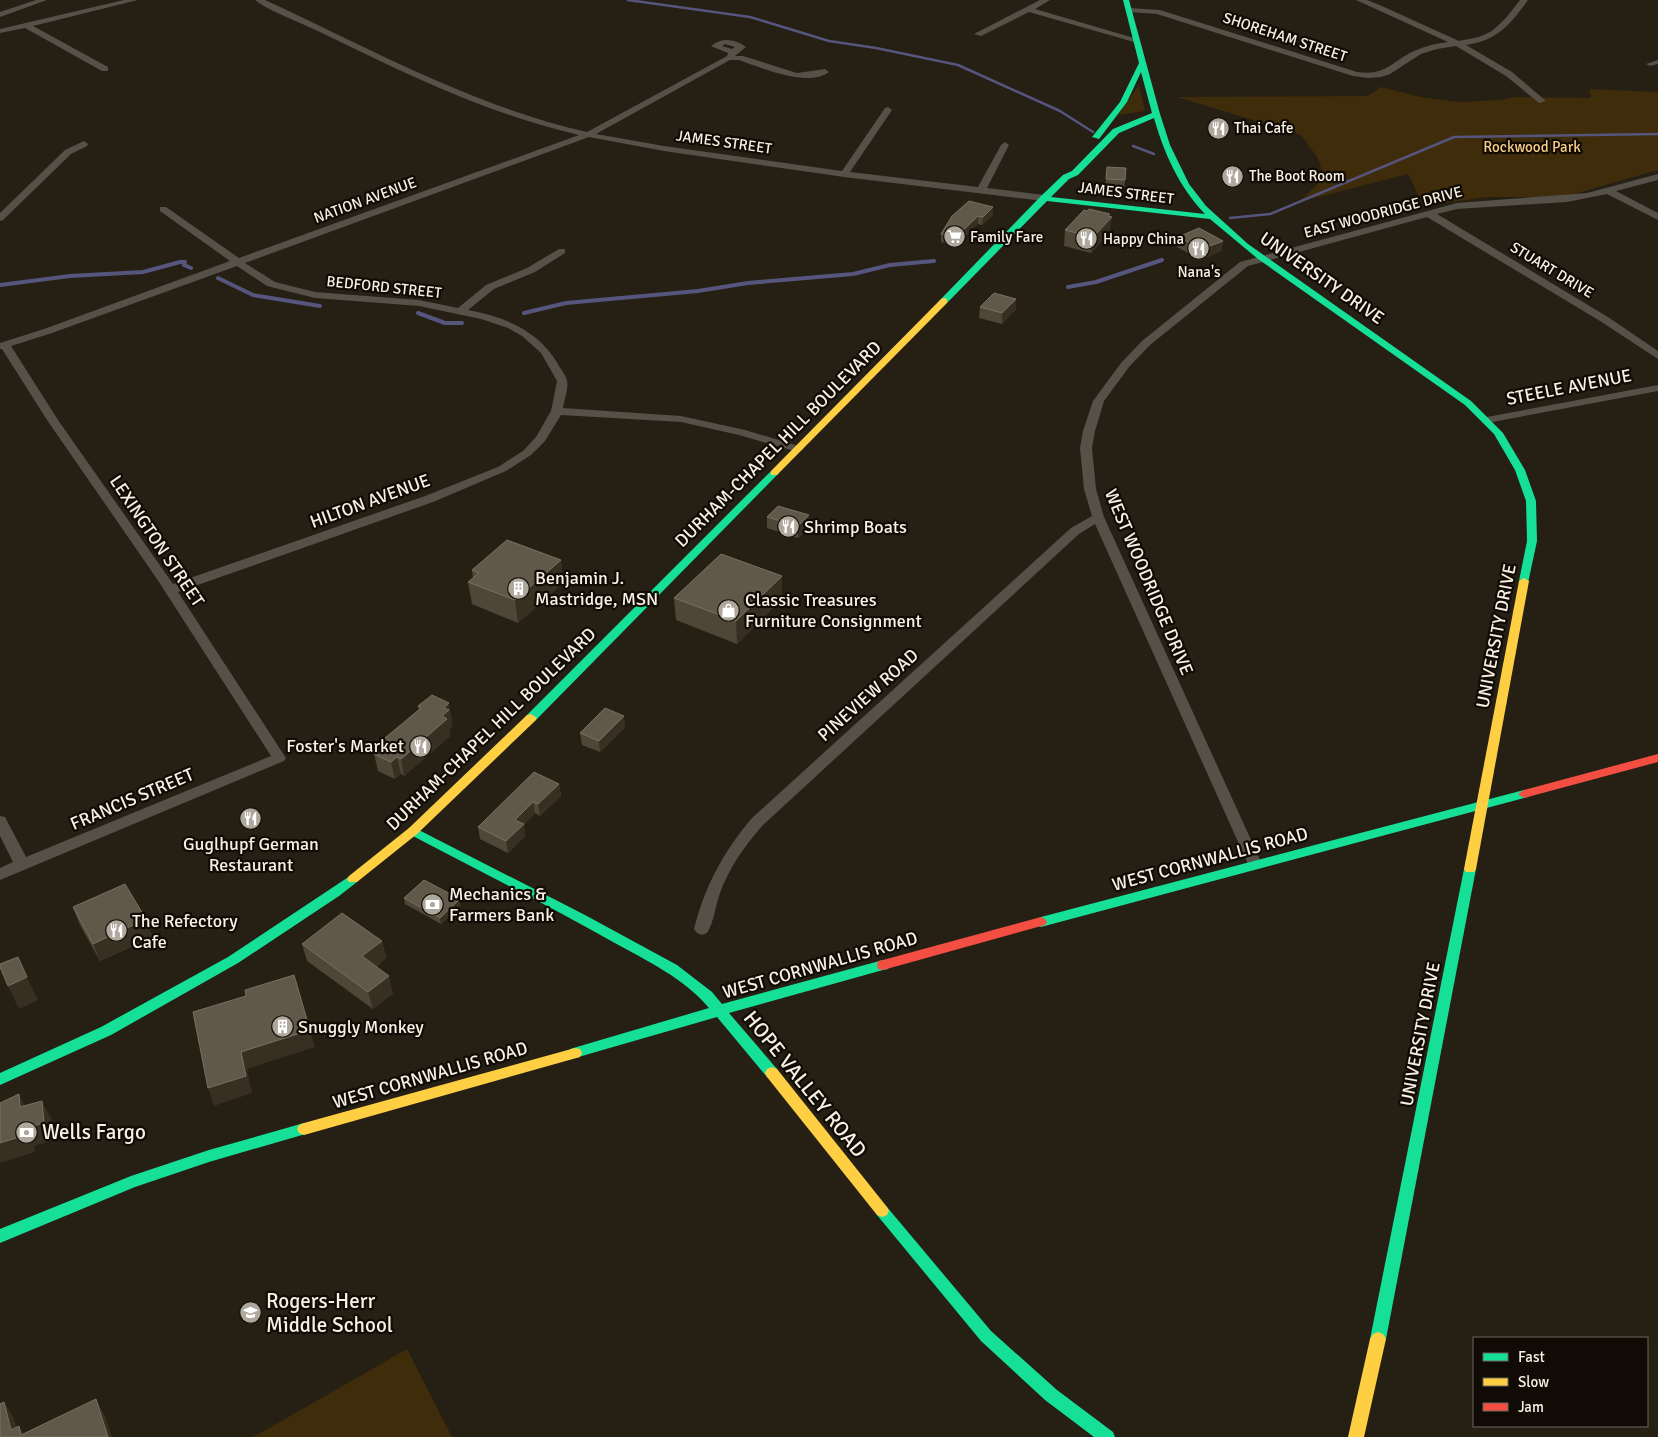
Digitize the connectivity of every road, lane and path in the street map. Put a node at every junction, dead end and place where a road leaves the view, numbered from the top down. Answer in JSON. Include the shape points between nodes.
{"nodes":[{"id":1,"x":42,"y":0,"type":"edge"},
{"id":2,"x":134,"y":0,"type":"edge"},
{"id":3,"x":258,"y":0,"type":"edge"},
{"id":4,"x":1046,"y":0,"type":"edge"},
{"id":5,"x":1360,"y":0,"type":"edge"},
{"id":6,"x":1524,"y":0,"type":"edge"},
{"id":7,"x":1128,"y":5,"type":"edge"},
{"id":8,"x":1028,"y":9,"type":"junction"},
{"id":9,"x":0,"y":15,"type":"edge"},
{"id":10,"x":28,"y":26,"type":"junction"},
{"id":11,"x":0,"y":31,"type":"edge"},
{"id":12,"x":978,"y":34,"type":"dead end"},
{"id":13,"x":1137,"y":40,"type":"junction"},
{"id":14,"x":1455,"y":44,"type":"junction"},
{"id":15,"x":1142,"y":62,"type":"junction"},
{"id":16,"x":105,"y":69,"type":"dead end"},
{"id":17,"x":825,"y":72,"type":"dead end"},
{"id":18,"x":1542,"y":101,"type":"dead end"},
{"id":19,"x":888,"y":110,"type":"dead end"},
{"id":20,"x":1156,"y":114,"type":"junction"},
{"id":21,"x":1106,"y":126,"type":"junction"},
{"id":22,"x":1128,"y":126,"type":"junction"},
{"id":23,"x":1160,"y":127,"type":"junction"},
{"id":24,"x":587,"y":135,"type":"junction"},
{"id":25,"x":84,"y":144,"type":"dead end"},
{"id":26,"x":1005,"y":144,"type":"dead end"},
{"id":27,"x":844,"y":174,"type":"junction"},
{"id":28,"x":1066,"y":177,"type":"junction"},
{"id":29,"x":1658,"y":177,"type":"edge"},
{"id":30,"x":981,"y":190,"type":"junction"},
{"id":31,"x":1609,"y":191,"type":"junction"},
{"id":32,"x":1044,"y":198,"type":"junction"},
{"id":33,"x":163,"y":209,"type":"dead end"},
{"id":34,"x":1429,"y":214,"type":"junction"},
{"id":35,"x":1211,"y":217,"type":"junction"},
{"id":36,"x":1658,"y":217,"type":"edge"},
{"id":37,"x":0,"y":218,"type":"edge"},
{"id":38,"x":562,"y":251,"type":"dead end"},
{"id":39,"x":1264,"y":258,"type":"junction"},
{"id":40,"x":236,"y":262,"type":"junction"},
{"id":41,"x":460,"y":311,"type":"junction"},
{"id":42,"x":2,"y":345,"type":"edge"},
{"id":43,"x":1658,"y":356,"type":"edge"},
{"id":44,"x":1658,"y":388,"type":"edge"},
{"id":45,"x":557,"y":410,"type":"junction"},
{"id":46,"x":1487,"y":420,"type":"junction"},
{"id":47,"x":798,"y":449,"type":"junction"},
{"id":48,"x":1098,"y":516,"type":"junction"},
{"id":49,"x":170,"y":590,"type":"junction"},
{"id":50,"x":279,"y":758,"type":"joint"},
{"id":51,"x":1658,"y":758,"type":"edge"},
{"id":52,"x":1482,"y":806,"type":"junction"},
{"id":53,"x":0,"y":821,"type":"edge"},
{"id":54,"x":412,"y":831,"type":"junction"},
{"id":55,"x":1255,"y":864,"type":"junction"},
{"id":56,"x":22,"y":865,"type":"junction"},
{"id":57,"x":0,"y":874,"type":"edge"},
{"id":58,"x":702,"y":929,"type":"dead end"},
{"id":59,"x":721,"y":1011,"type":"junction"},
{"id":60,"x":0,"y":1079,"type":"edge"},
{"id":61,"x":0,"y":1236,"type":"edge"},
{"id":62,"x":1107,"y":1437,"type":"edge"},
{"id":63,"x":1356,"y":1437,"type":"edge"}],
"edges":[{"from":1,"to":9,"type":"street"},
{"from":2,"to":10,"type":"street"},
{"from":3,"to":24,"type":"street","name":"JAMES STREET","via":[[435,83],[522,117]]},
{"from":4,"to":8,"type":"street"},
{"from":5,"to":14,"type":"street","via":[[1410,20]]},
{"from":6,"to":14,"type":"street","via":[[1490,36]]},
{"from":7,"to":13,"type":"street","name":"UNIVERSITY DRIVE"},
{"from":7,"to":14,"type":"street","name":"SHOREHAM STREET","via":[[1374,78],[1421,50]]},
{"from":8,"to":12,"type":"street"},
{"from":8,"to":13,"type":"street"},
{"from":10,"to":11,"type":"street"},
{"from":10,"to":16,"type":"street"},
{"from":13,"to":15,"type":"street","name":"UNIVERSITY DRIVE"},
{"from":14,"to":18,"type":"street","via":[[1504,72]]},
{"from":15,"to":20,"type":"street","name":"UNIVERSITY DRIVE"},
{"from":15,"to":21,"type":"street","via":[[1130,94]]},
{"from":17,"to":24,"type":"street","name":"NATION AVENUE","via":[[807,76],[788,74],[731,55]]},
{"from":19,"to":27,"type":"street"},
{"from":20,"to":21,"type":"street","via":[[1132,115]]},
{"from":20,"to":22,"type":"street","name":"DURHAM-CHAPEL HILL BOULEVARD"},
{"from":20,"to":23,"type":"street","name":"UNIVERSITY DRIVE"},
{"from":21,"to":28,"type":"street","via":[[1067,168]]},
{"from":22,"to":23,"type":"street"},
{"from":22,"to":28,"type":"street","name":"DURHAM-CHAPEL HILL BOULEVARD","via":[[1113,134],[1075,173]]},
{"from":23,"to":35,"type":"street","name":"UNIVERSITY DRIVE","via":[[1178,174]]},
{"from":24,"to":27,"type":"street","name":"JAMES STREET"},
{"from":24,"to":40,"type":"street","name":"NATION AVENUE"},
{"from":25,"to":37,"type":"street","via":[[68,152]]},
{"from":26,"to":30,"type":"street"},
{"from":27,"to":30,"type":"street","name":"JAMES STREET"},
{"from":28,"to":32,"type":"street","name":"DURHAM-CHAPEL HILL BOULEVARD"},
{"from":29,"to":31,"type":"street","name":"EAST WOODRIDGE DRIVE"},
{"from":30,"to":32,"type":"street","name":"JAMES STREET"},
{"from":31,"to":34,"type":"street","name":"EAST WOODRIDGE DRIVE","via":[[1567,199],[1471,204]]},
{"from":31,"to":36,"type":"street"},
{"from":32,"to":35,"type":"street","name":"JAMES STREET"},
{"from":32,"to":47,"type":"street","name":"DURHAM-CHAPEL HILL BOULEVARD"},
{"from":33,"to":40,"type":"street","name":"BEDFORD STREET"},
{"from":34,"to":39,"type":"street","name":"EAST WOODRIDGE DRIVE"},
{"from":34,"to":43,"type":"street","name":"STUART DRIVE","via":[[1604,319]]},
{"from":35,"to":39,"type":"street","name":"UNIVERSITY DRIVE"},
{"from":38,"to":41,"type":"street","via":[[538,266],[490,287]]},
{"from":39,"to":46,"type":"street","name":"UNIVERSITY DRIVE","via":[[1454,392]]},
{"from":39,"to":48,"type":"street","name":"WEST WOODRIDGE DRIVE","via":[[1244,264],[1172,322],[1134,355],[1108,386],[1094,414],[1086,448],[1090,489]]},
{"from":40,"to":41,"type":"street","name":"BEDFORD STREET","via":[[264,281],[303,293],[406,301]]},
{"from":40,"to":42,"type":"street","name":"NATION AVENUE"},
{"from":41,"to":45,"type":"street","name":"BEDFORD STREET","via":[[512,326],[546,351],[562,381]]},
{"from":42,"to":49,"type":"street","name":"LEXINGTON STREET"},
{"from":44,"to":46,"type":"street","name":"STEELE AVENUE"},
{"from":45,"to":47,"type":"street","via":[[681,418]]},
{"from":45,"to":49,"type":"street","name":"HILTON AVENUE","via":[[533,448],[487,477]]},
{"from":46,"to":52,"type":"street","name":"UNIVERSITY DRIVE","via":[[1520,470],[1531,501],[1532,529]]},
{"from":47,"to":54,"type":"street","name":"DURHAM-CHAPEL HILL BOULEVARD","via":[[550,700]]},
{"from":48,"to":55,"type":"street","name":"WEST WOODRIDGE DRIVE"},
{"from":48,"to":58,"type":"street","name":"PINEVIEW ROAD","via":[[1074,531],[758,822],[741,840],[714,884]]},
{"from":49,"to":50,"type":"street","name":"LEXINGTON STREET"},
{"from":50,"to":56,"type":"street","name":"FRANCIS STREET"},
{"from":51,"to":52,"type":"street","name":"WEST CORNWALLIS ROAD"},
{"from":52,"to":55,"type":"street","name":"WEST CORNWALLIS ROAD"},
{"from":52,"to":63,"type":"street","name":"UNIVERSITY DRIVE","via":[[1372,1370]]},
{"from":53,"to":56,"type":"street"},
{"from":54,"to":59,"type":"street","name":"HOPE VALLEY ROAD","via":[[650,956],[690,981]]},
{"from":54,"to":60,"type":"street","name":"DURHAM-CHAPEL HILL BOULEVARD","via":[[334,893],[233,960],[106,1031]]},
{"from":55,"to":59,"type":"street","name":"WEST CORNWALLIS ROAD"},
{"from":56,"to":57,"type":"street","name":"FRANCIS STREET"},
{"from":59,"to":61,"type":"street","name":"WEST CORNWALLIS ROAD","via":[[209,1156],[131,1182]]},
{"from":59,"to":62,"type":"street","name":"HOPE VALLEY ROAD","via":[[986,1336],[1051,1395]]}]}
